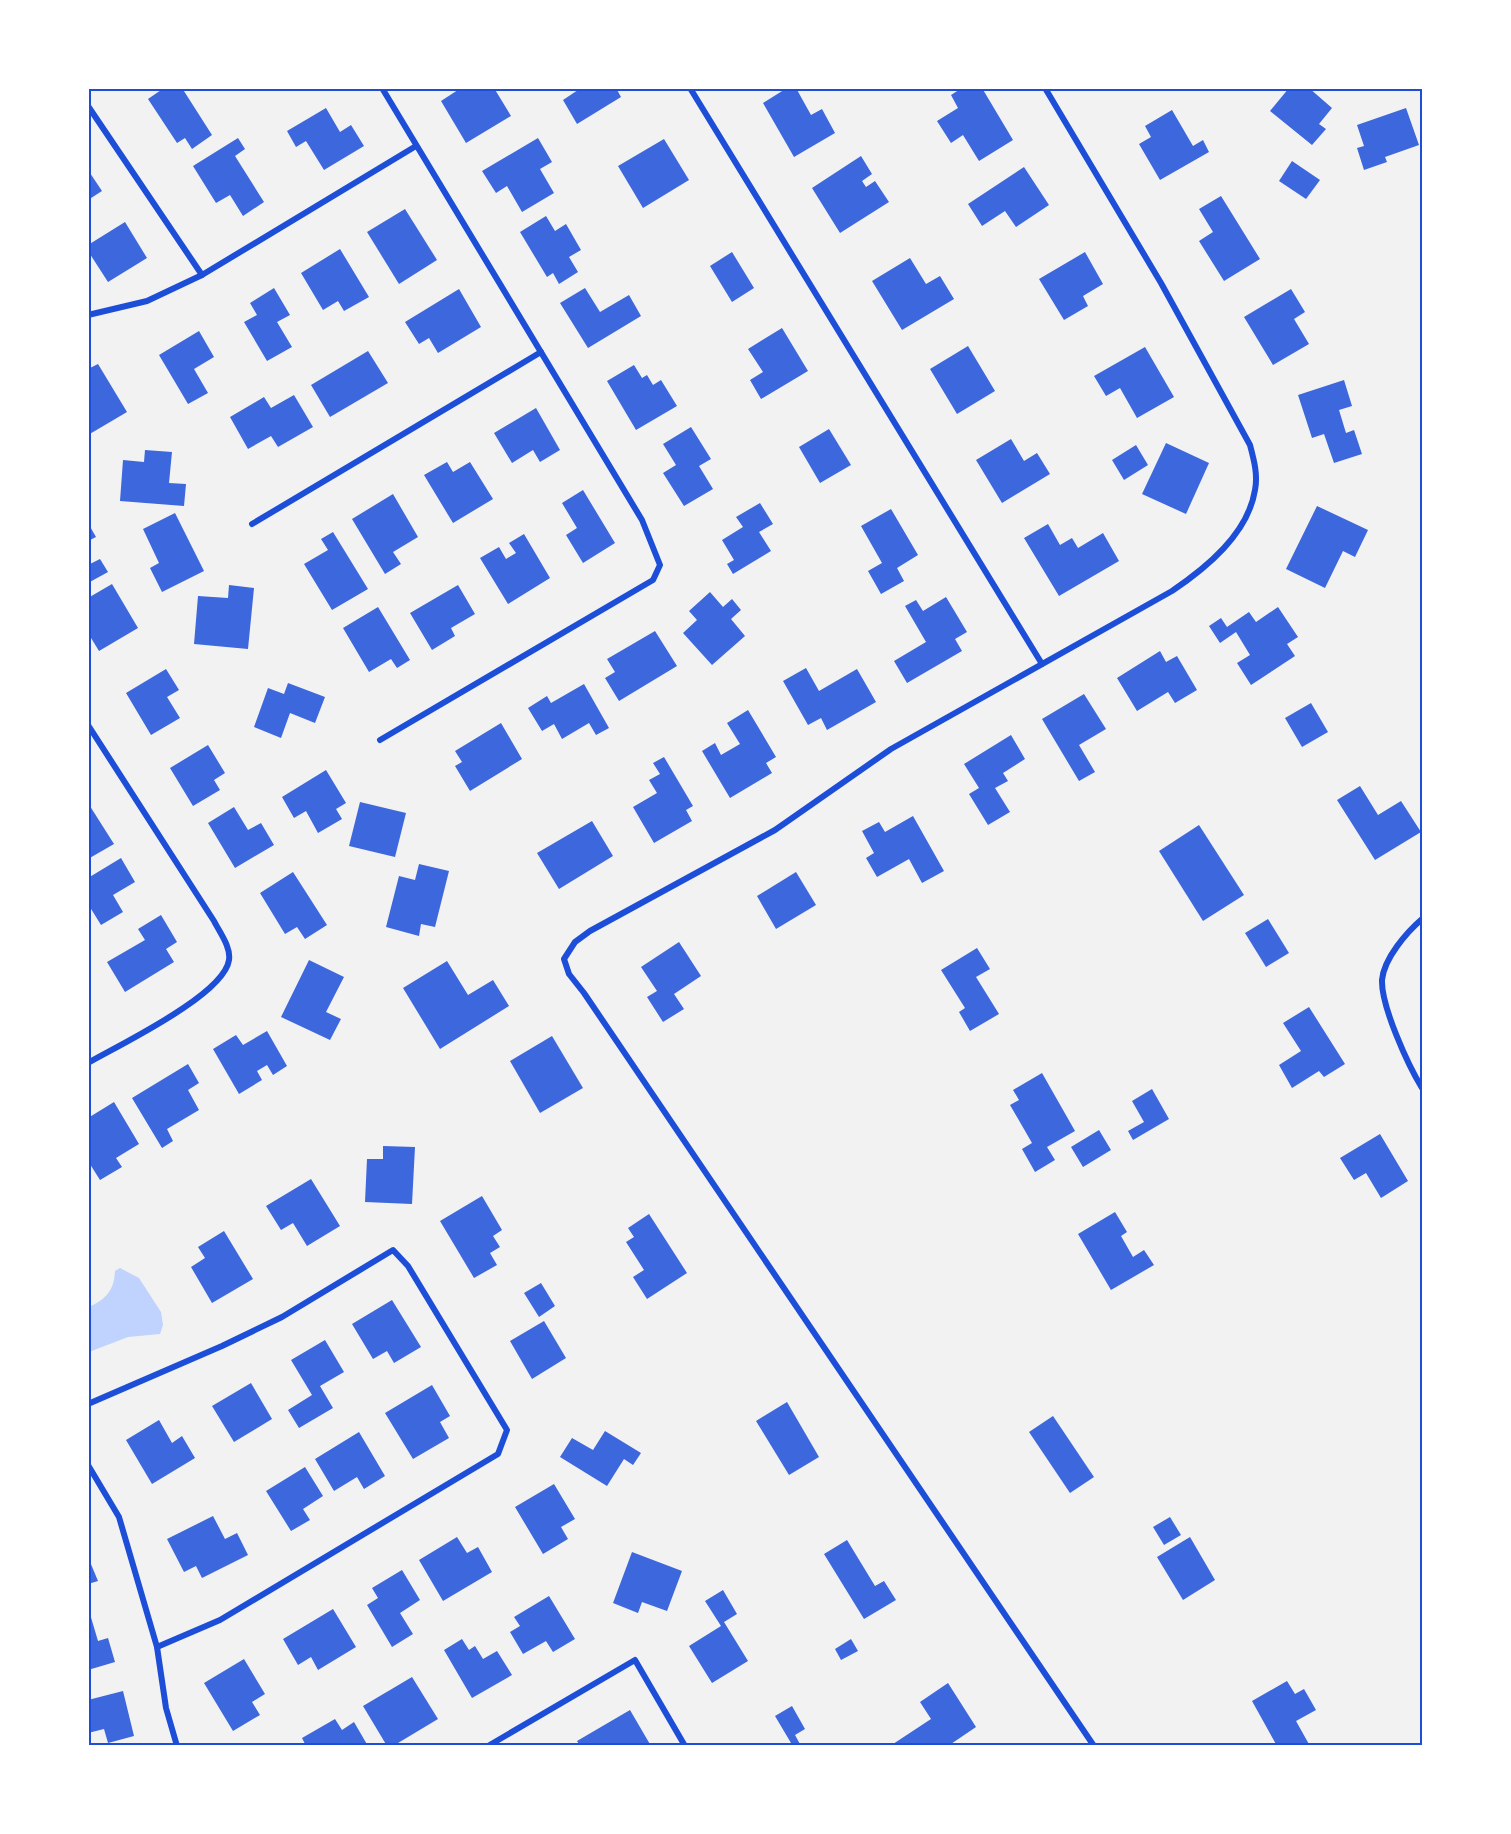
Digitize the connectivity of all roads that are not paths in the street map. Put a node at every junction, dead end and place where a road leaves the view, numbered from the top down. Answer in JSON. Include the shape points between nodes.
{"nodes":[{"id":1,"x":382,"y":88,"type":"edge"},
{"id":2,"x":690,"y":88,"type":"edge"},
{"id":3,"x":1045,"y":88,"type":"edge"},
{"id":4,"x":88,"y":106,"type":"edge"},
{"id":5,"x":416,"y":146,"type":"junction"},
{"id":6,"x":202,"y":275,"type":"junction"},
{"id":7,"x":88,"y":315,"type":"edge"},
{"id":8,"x":541,"y":352,"type":"junction"},
{"id":9,"x":252,"y":524,"type":"dead end"},
{"id":10,"x":1042,"y":663,"type":"junction"},
{"id":11,"x":88,"y":725,"type":"edge"},
{"id":12,"x":380,"y":740,"type":"dead end"},
{"id":13,"x":1422,"y":919,"type":"edge"},
{"id":14,"x":88,"y":1063,"type":"edge"},
{"id":15,"x":1422,"y":1088,"type":"edge"},
{"id":16,"x":88,"y":1404,"type":"edge"},
{"id":17,"x":88,"y":1465,"type":"edge"},
{"id":18,"x":157,"y":1647,"type":"junction"},
{"id":19,"x":177,"y":1746,"type":"edge"},
{"id":20,"x":488,"y":1746,"type":"edge"},
{"id":21,"x":685,"y":1746,"type":"edge"},
{"id":22,"x":1094,"y":1746,"type":"edge"}],
"edges":[{"from":1,"to":5,"type":"street"},
{"from":2,"to":10,"type":"street"},
{"from":3,"to":10,"type":"street","via":[[1236,414],[1251,445],[1256,468],[1255,491],[1233,538],[1202,572]]},
{"from":4,"to":6,"type":"street"},
{"from":5,"to":6,"type":"street"},
{"from":5,"to":8,"type":"street"},
{"from":6,"to":7,"type":"street","via":[[147,301]]},
{"from":8,"to":9,"type":"street"},
{"from":8,"to":12,"type":"street","via":[[642,520],[660,564],[652,580]]},
{"from":10,"to":22,"type":"street","via":[[891,749],[775,830],[590,932],[575,942],[564,958],[569,974]]},
{"from":11,"to":14,"type":"street","via":[[214,921],[227,947],[228,963],[214,984],[190,1004]]},
{"from":13,"to":15,"type":"street","via":[[1386,965],[1382,978],[1383,993]]},
{"from":16,"to":18,"type":"street","via":[[272,1322],[393,1250],[408,1266],[507,1430],[498,1454],[220,1620]]},
{"from":17,"to":18,"type":"street","via":[[119,1517]]},
{"from":18,"to":19,"type":"street","via":[[166,1708]]},
{"from":20,"to":21,"type":"street","via":[[635,1660]]}]}
